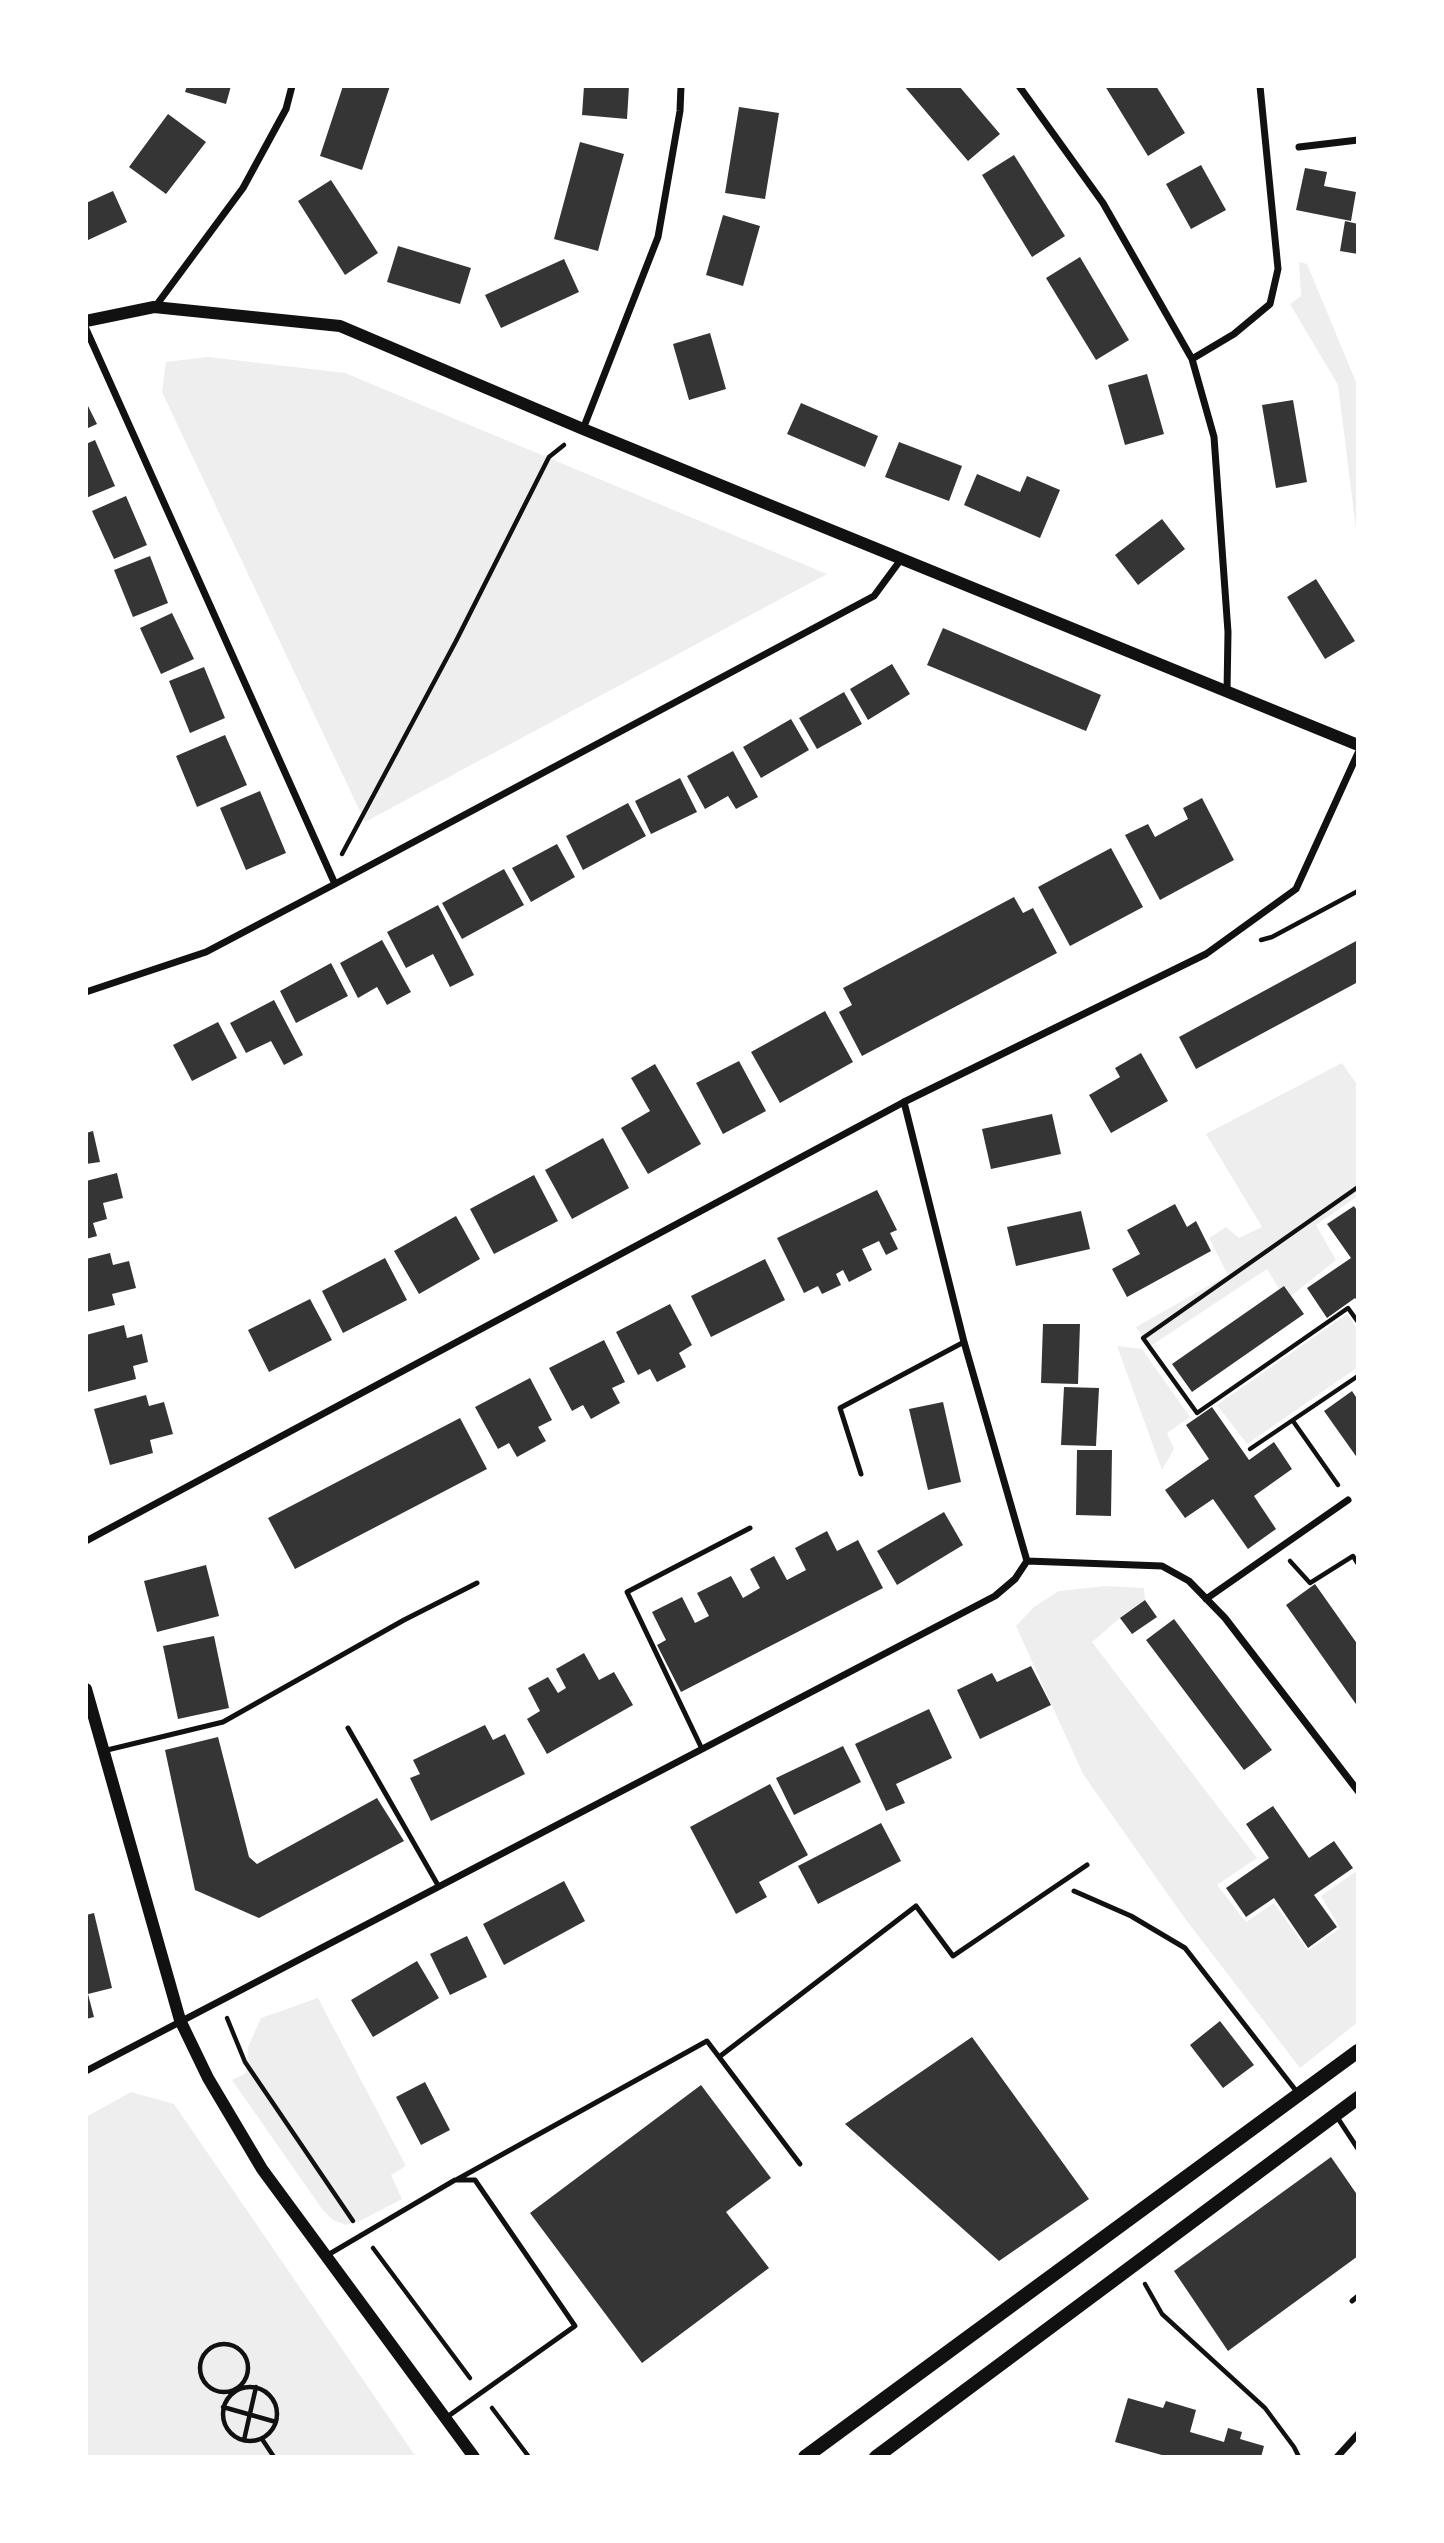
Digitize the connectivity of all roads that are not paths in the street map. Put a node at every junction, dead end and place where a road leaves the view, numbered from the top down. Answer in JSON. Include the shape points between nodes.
{"nodes":[{"id":1,"x":292,"y":86,"type":"edge"},
{"id":2,"x":681,"y":86,"type":"edge"},
{"id":3,"x":1019,"y":86,"type":"edge"},
{"id":4,"x":1260,"y":86,"type":"edge"},
{"id":5,"x":1358,"y":140,"type":"edge"},
{"id":6,"x":1300,"y":147,"type":"dead end"},
{"id":7,"x":154,"y":307,"type":"junction"},
{"id":8,"x":86,"y":321,"type":"edge"},
{"id":9,"x":86,"y":329,"type":"edge"},
{"id":10,"x":1192,"y":359,"type":"junction"},
{"id":11,"x":583,"y":429,"type":"junction"},
{"id":12,"x":902,"y":558,"type":"junction"},
{"id":13,"x":1227,"y":693,"type":"junction"},
{"id":14,"x":1358,"y":745,"type":"edge"},
{"id":15,"x":1358,"y":753,"type":"edge"},
{"id":16,"x":334,"y":884,"type":"junction"},
{"id":17,"x":86,"y":992,"type":"edge"},
{"id":18,"x":904,"y":1102,"type":"junction"},
{"id":19,"x":964,"y":1342,"type":"junction"},
{"id":20,"x":861,"y":1474,"type":"dead end"},
{"id":21,"x":1348,"y":1500,"type":"road end"},
{"id":22,"x":750,"y":1528,"type":"dead end"},
{"id":23,"x":86,"y":1541,"type":"edge"},
{"id":24,"x":1027,"y":1561,"type":"junction"},
{"id":25,"x":477,"y":1583,"type":"dead end"},
{"id":26,"x":1206,"y":1599,"type":"junction"},
{"id":27,"x":86,"y":1689,"type":"edge"},
{"id":28,"x":348,"y":1728,"type":"dead end"},
{"id":29,"x":702,"y":1749,"type":"junction"},
{"id":30,"x":103,"y":1751,"type":"junction"},
{"id":31,"x":1358,"y":1791,"type":"edge"},
{"id":32,"x":1087,"y":1865,"type":"dead end"},
{"id":33,"x":439,"y":1886,"type":"junction"},
{"id":34,"x":1073,"y":1891,"type":"dead end"},
{"id":35,"x":180,"y":2020,"type":"junction"},
{"id":36,"x":1358,"y":2051,"type":"edge"},
{"id":37,"x":719,"y":2057,"type":"junction"},
{"id":38,"x":86,"y":2071,"type":"edge"},
{"id":39,"x":1299,"y":2094,"type":"junction"},
{"id":40,"x":1358,"y":2098,"type":"edge"},
{"id":41,"x":1335,"y":2114,"type":"junction"},
{"id":42,"x":1358,"y":2149,"type":"edge"},
{"id":43,"x":800,"y":2164,"type":"dead end"},
{"id":44,"x":455,"y":2180,"type":"junction"},
{"id":45,"x":326,"y":2256,"type":"junction"},
{"id":46,"x":1358,"y":2296,"type":"edge"},
{"id":47,"x":1352,"y":2301,"type":"dead end"},
{"id":48,"x":445,"y":2418,"type":"junction"},
{"id":49,"x":1358,"y":2434,"type":"edge"},
{"id":50,"x":474,"y":2457,"type":"edge"},
{"id":51,"x":805,"y":2457,"type":"edge"},
{"id":52,"x":876,"y":2457,"type":"edge"},
{"id":53,"x":1337,"y":2457,"type":"edge"}],
"edges":[{"from":1,"to":7,"type":"street","via":[[286,109],[243,188]]},
{"from":2,"to":11,"type":"street","via":[[658,237]]},
{"from":3,"to":10,"type":"street","via":[[1103,203]]},
{"from":4,"to":10,"type":"street","via":[[1278,270],[1270,304],[1234,334]]},
{"from":5,"to":6,"type":"street"},
{"from":7,"to":8,"type":"street"},
{"from":7,"to":11,"type":"street","via":[[340,326]]},
{"from":9,"to":16,"type":"street"},
{"from":10,"to":13,"type":"street","via":[[1213,437],[1228,632]]},
{"from":11,"to":12,"type":"street"},
{"from":12,"to":13,"type":"street"},
{"from":12,"to":16,"type":"street","via":[[874,596]]},
{"from":13,"to":14,"type":"street"},
{"from":15,"to":18,"type":"street","via":[[1296,890],[1206,954]]},
{"from":16,"to":17,"type":"street","via":[[206,952]]},
{"from":18,"to":19,"type":"street"},
{"from":18,"to":23,"type":"street"},
{"from":19,"to":20,"type":"lane","via":[[840,1408]]},
{"from":19,"to":24,"type":"street"},
{"from":21,"to":26,"type":"street"},
{"from":22,"to":29,"type":"lane","via":[[627,1591]]},
{"from":24,"to":26,"type":"street","via":[[1162,1566],[1189,1581]]},
{"from":24,"to":29,"type":"street","via":[[995,1596]]},
{"from":25,"to":30,"type":"lane","via":[[223,1722]]},
{"from":26,"to":31,"type":"street"},
{"from":27,"to":30,"type":"street"},
{"from":28,"to":33,"type":"lane"},
{"from":29,"to":33,"type":"street"},
{"from":30,"to":35,"type":"street"},
{"from":32,"to":37,"type":"lane","via":[[953,1956],[916,1906]]},
{"from":33,"to":35,"type":"street"},
{"from":34,"to":39,"type":"lane","via":[[1131,1916],[1185,1948]]},
{"from":35,"to":38,"type":"street"},
{"from":35,"to":45,"type":"street","via":[[262,2169]]},
{"from":36,"to":39,"type":"main road"},
{"from":37,"to":43,"type":"lane"},
{"from":37,"to":44,"type":"lane","via":[[707,2041]]},
{"from":39,"to":51,"type":"main road"},
{"from":40,"to":41,"type":"main road"},
{"from":41,"to":42,"type":"lane"},
{"from":41,"to":52,"type":"main road"},
{"from":44,"to":45,"type":"lane"},
{"from":44,"to":48,"type":"lane","via":[[475,2180],[575,2326]]},
{"from":45,"to":48,"type":"street"},
{"from":46,"to":47,"type":"lane"},
{"from":48,"to":50,"type":"street"},
{"from":49,"to":53,"type":"street"}]}
